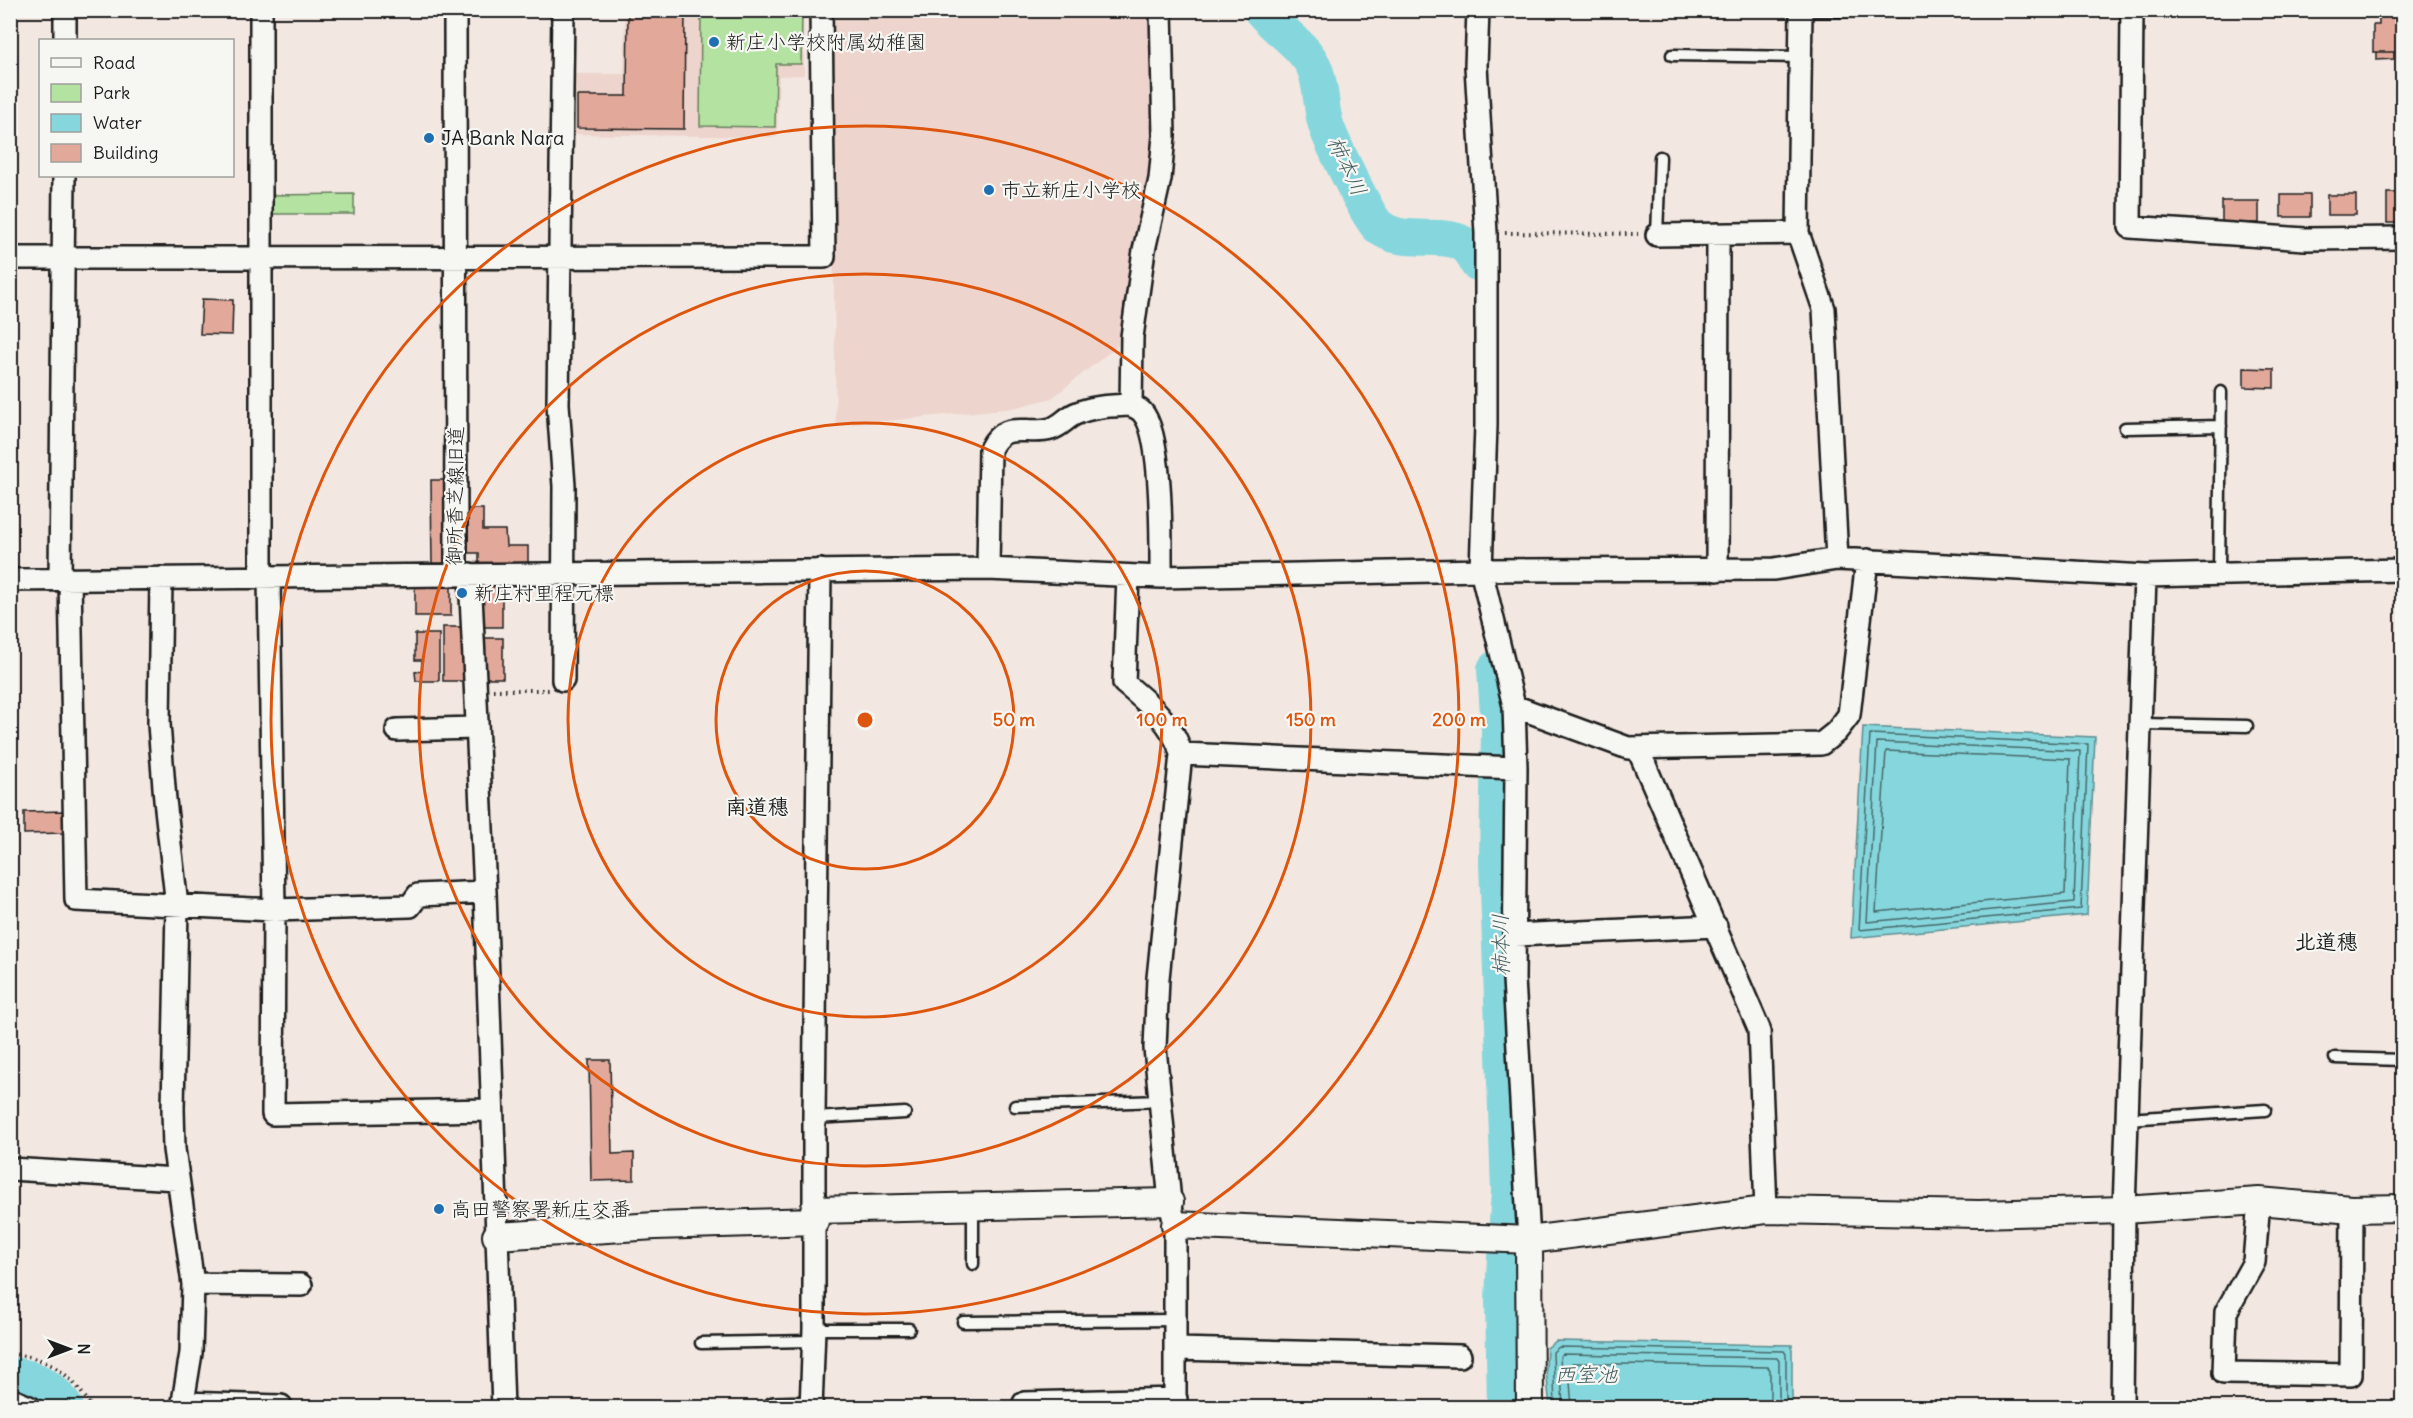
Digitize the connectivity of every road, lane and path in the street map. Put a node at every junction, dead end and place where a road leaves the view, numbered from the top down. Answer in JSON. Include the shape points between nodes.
{"nodes":[{"id":1,"x":65,"y":10,"type":"edge"},
{"id":2,"x":261,"y":10,"type":"edge"},
{"id":3,"x":455,"y":10,"type":"edge"},
{"id":4,"x":563,"y":10,"type":"edge"},
{"id":5,"x":821,"y":10,"type":"edge"},
{"id":6,"x":1161,"y":10,"type":"edge"},
{"id":7,"x":1478,"y":10,"type":"edge"},
{"id":8,"x":2132,"y":10,"type":"edge"},
{"id":9,"x":1801,"y":11,"type":"edge"},
{"id":10,"x":1930,"y":11,"type":"edge"},
{"id":11,"x":65,"y":39,"type":"edge"},
{"id":12,"x":1672,"y":55,"type":"dead end"},
{"id":13,"x":1802,"y":57,"type":"junction"},
{"id":14,"x":1660,"y":157,"type":"dead end"},
{"id":15,"x":64,"y":177,"type":"edge"},
{"id":16,"x":1486,"y":233,"type":"junction"},
{"id":17,"x":1798,"y":233,"type":"junction"},
{"id":18,"x":1718,"y":234,"type":"junction"},
{"id":19,"x":1657,"y":235,"type":"junction"},
{"id":20,"x":2403,"y":238,"type":"edge"},
{"id":21,"x":456,"y":257,"type":"junction"},
{"id":22,"x":561,"y":257,"type":"junction"},
{"id":23,"x":10,"y":258,"type":"edge"},
{"id":24,"x":64,"y":258,"type":"junction"},
{"id":25,"x":261,"y":259,"type":"junction"},
{"id":26,"x":2221,"y":392,"type":"dead end"},
{"id":27,"x":1131,"y":405,"type":"junction"},
{"id":28,"x":2222,"y":426,"type":"junction"},
{"id":29,"x":2126,"y":428,"type":"dead end"},
{"id":30,"x":1837,"y":559,"type":"junction"},
{"id":31,"x":1867,"y":560,"type":"junction"},
{"id":32,"x":988,"y":569,"type":"junction"},
{"id":33,"x":820,"y":570,"type":"junction"},
{"id":34,"x":1481,"y":570,"type":"junction"},
{"id":35,"x":1717,"y":570,"type":"junction"},
{"id":36,"x":2403,"y":570,"type":"edge"},
{"id":37,"x":564,"y":572,"type":"junction"},
{"id":38,"x":463,"y":574,"type":"junction"},
{"id":39,"x":2219,"y":574,"type":"junction"},
{"id":40,"x":265,"y":575,"type":"junction"},
{"id":41,"x":1128,"y":576,"type":"junction"},
{"id":42,"x":2145,"y":576,"type":"junction"},
{"id":43,"x":161,"y":578,"type":"junction"},
{"id":44,"x":1161,"y":578,"type":"junction"},
{"id":45,"x":65,"y":579,"type":"junction"},
{"id":46,"x":10,"y":580,"type":"edge"},
{"id":47,"x":563,"y":680,"type":"joint"},
{"id":48,"x":474,"y":690,"type":"junction"},
{"id":49,"x":1514,"y":706,"type":"junction"},
{"id":50,"x":2140,"y":724,"type":"junction"},
{"id":51,"x":2247,"y":726,"type":"dead end"},
{"id":52,"x":476,"y":728,"type":"junction"},
{"id":53,"x":397,"y":729,"type":"dead end"},
{"id":54,"x":1638,"y":749,"type":"junction"},
{"id":55,"x":1180,"y":754,"type":"junction"},
{"id":56,"x":1504,"y":767,"type":"junction"},
{"id":57,"x":485,"y":892,"type":"junction"},
{"id":58,"x":177,"y":906,"type":"junction"},
{"id":59,"x":274,"y":910,"type":"junction"},
{"id":60,"x":1716,"y":926,"type":"junction"},
{"id":61,"x":1514,"y":935,"type":"junction"},
{"id":62,"x":2335,"y":1058,"type":"dead end"},
{"id":63,"x":2403,"y":1060,"type":"edge"},
{"id":64,"x":1161,"y":1101,"type":"junction"},
{"id":65,"x":1015,"y":1106,"type":"dead end"},
{"id":66,"x":491,"y":1110,"type":"junction"},
{"id":67,"x":2265,"y":1110,"type":"dead end"},
{"id":68,"x":905,"y":1113,"type":"dead end"},
{"id":69,"x":814,"y":1118,"type":"junction"},
{"id":70,"x":2127,"y":1119,"type":"junction"},
{"id":71,"x":10,"y":1169,"type":"edge"},
{"id":72,"x":177,"y":1179,"type":"junction"},
{"id":73,"x":2259,"y":1201,"type":"junction"},
{"id":74,"x":974,"y":1207,"type":"junction"},
{"id":75,"x":2403,"y":1208,"type":"edge"},
{"id":76,"x":2352,"y":1209,"type":"junction"},
{"id":77,"x":1766,"y":1210,"type":"junction"},
{"id":78,"x":2124,"y":1210,"type":"junction"},
{"id":79,"x":1172,"y":1214,"type":"junction"},
{"id":80,"x":814,"y":1215,"type":"junction"},
{"id":81,"x":496,"y":1236,"type":"junction"},
{"id":82,"x":1529,"y":1240,"type":"junction"},
{"id":83,"x":973,"y":1264,"type":"dead end"},
{"id":84,"x":193,"y":1284,"type":"junction"},
{"id":85,"x":301,"y":1285,"type":"dead end"},
{"id":86,"x":1176,"y":1320,"type":"junction"},
{"id":87,"x":963,"y":1323,"type":"dead end"},
{"id":88,"x":909,"y":1329,"type":"dead end"},
{"id":89,"x":814,"y":1335,"type":"junction"},
{"id":90,"x":701,"y":1343,"type":"dead end"},
{"id":91,"x":1176,"y":1349,"type":"junction"},
{"id":92,"x":10,"y":1354,"type":"edge"},
{"id":93,"x":1460,"y":1356,"type":"dead end"},
{"id":94,"x":10,"y":1399,"type":"edge"},
{"id":95,"x":1024,"y":1403,"type":"dead end"},
{"id":96,"x":1175,"y":1403,"type":"edge"},
{"id":97,"x":182,"y":1405,"type":"edge"},
{"id":98,"x":281,"y":1406,"type":"dead end"},
{"id":99,"x":32,"y":1407,"type":"edge"},
{"id":100,"x":92,"y":1407,"type":"edge"},
{"id":101,"x":502,"y":1407,"type":"edge"},
{"id":102,"x":774,"y":1407,"type":"edge"},
{"id":103,"x":811,"y":1407,"type":"edge"},
{"id":104,"x":1530,"y":1407,"type":"edge"},
{"id":105,"x":2122,"y":1407,"type":"edge"}],
"edges":[{"from":1,"to":11,"type":"street"},
{"from":2,"to":25,"type":"street"},
{"from":3,"to":21,"type":"street","name":"御所香芝線旧道"},
{"from":4,"to":22,"type":"street"},
{"from":5,"to":22,"type":"street","via":[[824,257]]},
{"from":6,"to":27,"type":"street","via":[[1164,136],[1132,337]]},
{"from":7,"to":16,"type":"street","via":[[1476,66]]},
{"from":8,"to":20,"type":"street","via":[[2130,227],[2305,239]]},
{"from":9,"to":10,"type":"lane"},
{"from":9,"to":13,"type":"street"},
{"from":12,"to":13,"type":"lane"},
{"from":13,"to":17,"type":"street"},
{"from":14,"to":19,"type":"lane"},
{"from":15,"to":24,"type":"street"},
{"from":16,"to":19,"type":"path"},
{"from":16,"to":34,"type":"street"},
{"from":17,"to":18,"type":"street"},
{"from":17,"to":30,"type":"street","via":[[1824,309]]},
{"from":18,"to":19,"type":"street"},
{"from":18,"to":35,"type":"street"},
{"from":21,"to":22,"type":"street"},
{"from":21,"to":25,"type":"street"},
{"from":21,"to":38,"type":"street","name":"御所香芝線旧道"},
{"from":22,"to":37,"type":"street","via":[[558,404],[564,486]]},
{"from":23,"to":24,"type":"street"},
{"from":24,"to":25,"type":"street"},
{"from":24,"to":45,"type":"street"},
{"from":25,"to":40,"type":"street"},
{"from":26,"to":28,"type":"lane"},
{"from":27,"to":32,"type":"street","via":[[1088,408],[1050,429],[1008,430],[996,437],[990,449]]},
{"from":27,"to":44,"type":"street","via":[[1142,411],[1149,422],[1157,465]]},
{"from":28,"to":29,"type":"lane"},
{"from":28,"to":39,"type":"lane"},
{"from":30,"to":31,"type":"street"},
{"from":30,"to":35,"type":"street","via":[[1774,569]]},
{"from":31,"to":42,"type":"street"},
{"from":31,"to":54,"type":"street","via":[[1849,715],[1836,732],[1821,744]]},
{"from":32,"to":33,"type":"street"},
{"from":32,"to":41,"type":"street"},
{"from":33,"to":37,"type":"street"},
{"from":33,"to":69,"type":"street"},
{"from":34,"to":35,"type":"street"},
{"from":34,"to":44,"type":"street"},
{"from":34,"to":49,"type":"street"},
{"from":36,"to":39,"type":"street"},
{"from":37,"to":38,"type":"street"},
{"from":37,"to":47,"type":"street"},
{"from":38,"to":40,"type":"street","name":"御所香芝線旧道"},
{"from":38,"to":48,"type":"street"},
{"from":39,"to":42,"type":"street"},
{"from":40,"to":43,"type":"street","name":"御所香芝線旧道"},
{"from":40,"to":59,"type":"street"},
{"from":41,"to":44,"type":"street"},
{"from":41,"to":55,"type":"street","via":[[1124,683],[1168,726],[1179,744]]},
{"from":42,"to":50,"type":"street"},
{"from":43,"to":45,"type":"street","name":"御所香芝線旧道"},
{"from":43,"to":58,"type":"street","via":[[159,724]]},
{"from":45,"to":46,"type":"street","name":"御所香芝線旧道"},
{"from":45,"to":58,"type":"street","via":[[76,900]]},
{"from":47,"to":48,"type":"path","via":[[553,690]]},
{"from":48,"to":52,"type":"street"},
{"from":49,"to":54,"type":"street"},
{"from":49,"to":56,"type":"street"},
{"from":50,"to":51,"type":"lane"},
{"from":50,"to":70,"type":"street"},
{"from":52,"to":53,"type":"street"},
{"from":52,"to":57,"type":"street"},
{"from":54,"to":60,"type":"street"},
{"from":55,"to":56,"type":"street"},
{"from":55,"to":64,"type":"street","via":[[1158,978],[1155,1048]]},
{"from":56,"to":61,"type":"street"},
{"from":57,"to":59,"type":"street","via":[[418,895],[410,906]]},
{"from":57,"to":66,"type":"street"},
{"from":58,"to":59,"type":"street"},
{"from":58,"to":72,"type":"street","via":[[172,1109]]},
{"from":59,"to":66,"type":"street","via":[[273,1114]]},
{"from":60,"to":61,"type":"street"},
{"from":60,"to":77,"type":"street","via":[[1759,1029]]},
{"from":61,"to":82,"type":"street"},
{"from":62,"to":63,"type":"lane"},
{"from":64,"to":65,"type":"lane"},
{"from":64,"to":79,"type":"street"},
{"from":66,"to":81,"type":"street"},
{"from":67,"to":70,"type":"lane"},
{"from":68,"to":69,"type":"lane"},
{"from":69,"to":80,"type":"street"},
{"from":70,"to":78,"type":"street"},
{"from":71,"to":72,"type":"street"},
{"from":72,"to":84,"type":"street"},
{"from":73,"to":76,"type":"street"},
{"from":73,"to":76,"type":"street","via":[[2254,1262],[2226,1312],[2224,1373],[2351,1376]]},
{"from":73,"to":78,"type":"street"},
{"from":74,"to":79,"type":"street"},
{"from":74,"to":80,"type":"street"},
{"from":74,"to":83,"type":"lane"},
{"from":75,"to":76,"type":"street"},
{"from":77,"to":78,"type":"street","via":[[1979,1214]]},
{"from":77,"to":82,"type":"street"},
{"from":78,"to":105,"type":"street"},
{"from":79,"to":82,"type":"street"},
{"from":79,"to":86,"type":"street"},
{"from":80,"to":81,"type":"street"},
{"from":80,"to":89,"type":"street"},
{"from":81,"to":101,"type":"street"},
{"from":82,"to":104,"type":"street"},
{"from":84,"to":85,"type":"street"},
{"from":84,"to":97,"type":"street","via":[[191,1353]]},
{"from":86,"to":87,"type":"lane"},
{"from":86,"to":91,"type":"street"},
{"from":88,"to":89,"type":"lane"},
{"from":89,"to":90,"type":"lane"},
{"from":89,"to":103,"type":"street"},
{"from":91,"to":93,"type":"street"},
{"from":91,"to":96,"type":"street"},
{"from":92,"to":100,"type":"path","via":[[51,1363],[71,1380]]},
{"from":94,"to":99,"type":"street"},
{"from":95,"to":96,"type":"street"},
{"from":97,"to":98,"type":"street"},
{"from":102,"to":103,"type":"street"}]}
